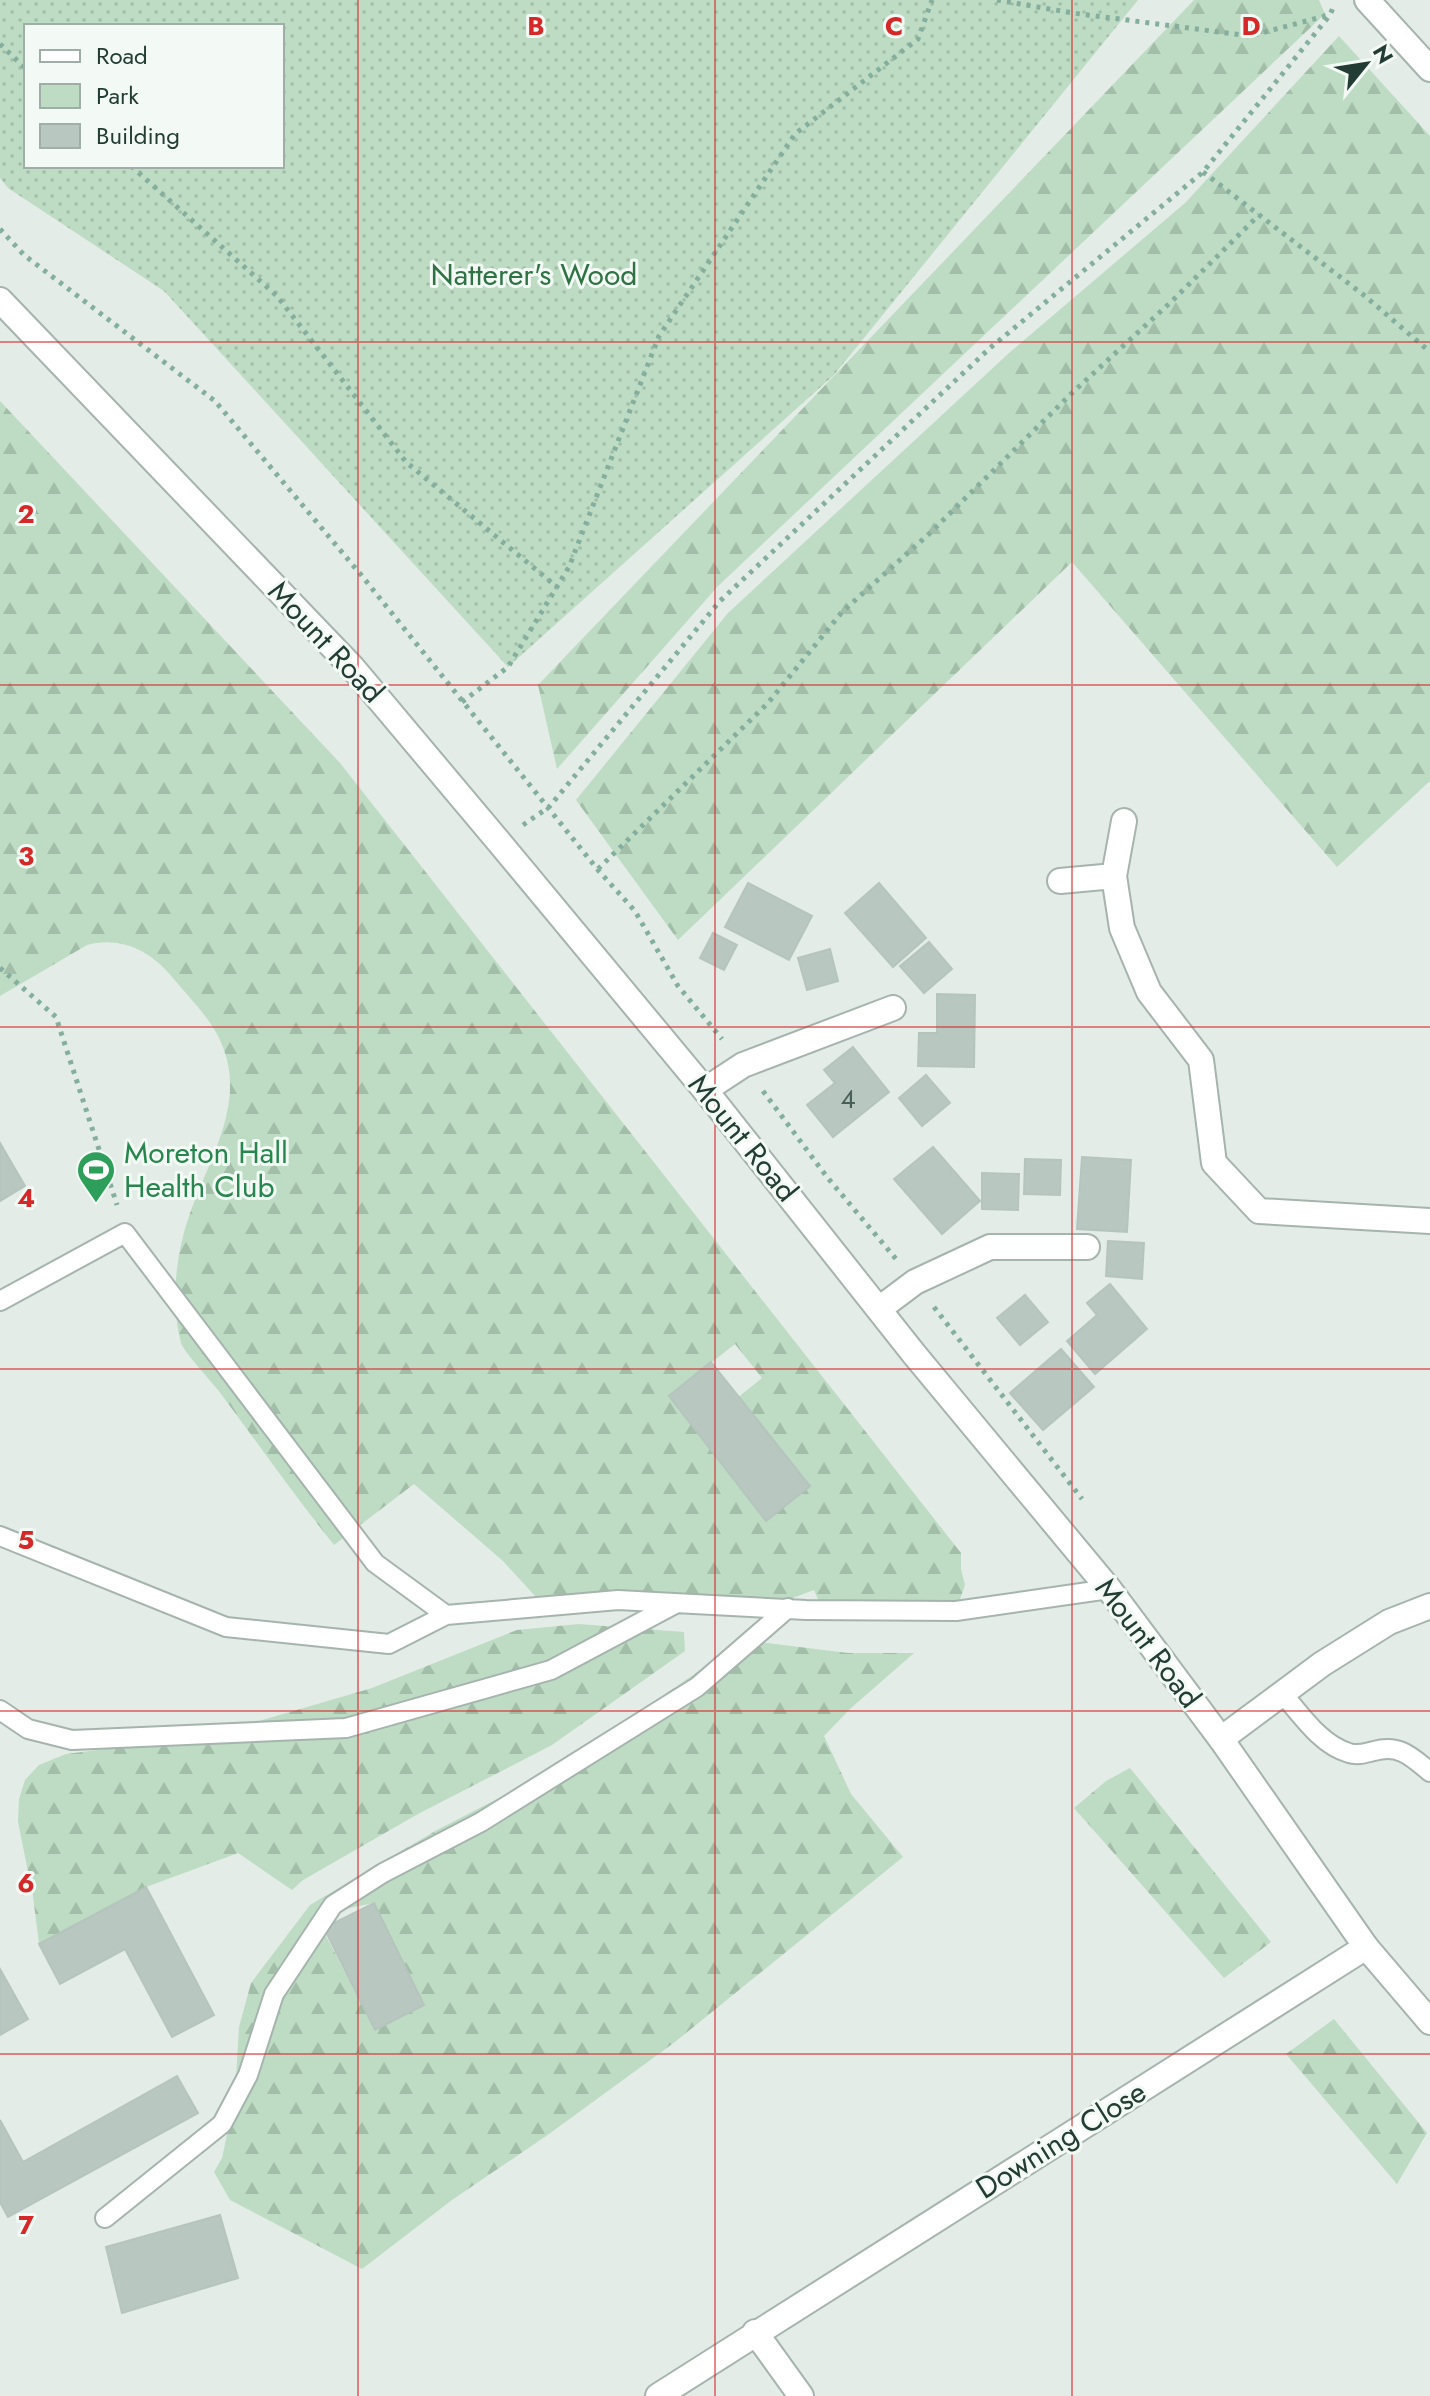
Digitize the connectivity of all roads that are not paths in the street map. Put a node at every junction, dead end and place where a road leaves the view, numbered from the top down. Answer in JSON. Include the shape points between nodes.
{"nodes":[{"id":1,"x":1367,"y":0,"type":"edge"},
{"id":2,"x":1430,"y":69,"type":"edge"},
{"id":3,"x":0,"y":300,"type":"edge"},
{"id":4,"x":1124,"y":821,"type":"dead end"},
{"id":5,"x":1114,"y":876,"type":"junction"},
{"id":6,"x":1060,"y":881,"type":"dead end"},
{"id":7,"x":893,"y":1008,"type":"dead end"},
{"id":8,"x":705,"y":1090,"type":"junction"},
{"id":9,"x":1430,"y":1221,"type":"edge"},
{"id":10,"x":1087,"y":1247,"type":"dead end"},
{"id":11,"x":0,"y":1301,"type":"edge"},
{"id":12,"x":879,"y":1309,"type":"junction"},
{"id":13,"x":0,"y":1536,"type":"edge"},
{"id":14,"x":1109,"y":1589,"type":"junction"},
{"id":15,"x":677,"y":1603,"type":"junction"},
{"id":16,"x":1430,"y":1606,"type":"edge"},
{"id":17,"x":788,"y":1608,"type":"junction"},
{"id":18,"x":446,"y":1615,"type":"junction"},
{"id":19,"x":1283,"y":1694,"type":"junction"},
{"id":20,"x":0,"y":1710,"type":"edge"},
{"id":21,"x":1221,"y":1739,"type":"junction"},
{"id":22,"x":1430,"y":1772,"type":"edge"},
{"id":23,"x":1366,"y":1947,"type":"junction"},
{"id":24,"x":1430,"y":2022,"type":"edge"},
{"id":25,"x":105,"y":2218,"type":"dead end"},
{"id":26,"x":755,"y":2332,"type":"junction"},
{"id":27,"x":658,"y":2396,"type":"edge"},
{"id":28,"x":801,"y":2396,"type":"edge"}],
"edges":[{"from":1,"to":2,"type":"street"},
{"from":3,"to":8,"type":"street","name":"Mount Road","via":[[352,667]]},
{"from":4,"to":5,"type":"street"},
{"from":5,"to":6,"type":"street"},
{"from":5,"to":9,"type":"street","via":[[1122,928],[1149,992],[1201,1060],[1214,1163],[1259,1211]]},
{"from":7,"to":8,"type":"street","via":[[743,1065]]},
{"from":8,"to":12,"type":"street","name":"Mount Road"},
{"from":10,"to":12,"type":"street","via":[[990,1247],[915,1282]]},
{"from":11,"to":18,"type":"lane","via":[[125,1233],[375,1563]]},
{"from":12,"to":14,"type":"street","name":"Mount Road"},
{"from":13,"to":18,"type":"lane","via":[[226,1627],[389,1644]]},
{"from":14,"to":17,"type":"lane","via":[[956,1611]]},
{"from":14,"to":21,"type":"street","name":"Mount Road"},
{"from":15,"to":17,"type":"lane"},
{"from":15,"to":18,"type":"lane","via":[[618,1600]]},
{"from":15,"to":20,"type":"lane","via":[[551,1670],[346,1728],[72,1740],[28,1729]]},
{"from":16,"to":19,"type":"street","via":[[1389,1622]]},
{"from":17,"to":25,"type":"lane","via":[[697,1687],[481,1822],[333,1905],[274,1994],[248,2075],[222,2124]]},
{"from":19,"to":21,"type":"street"},
{"from":19,"to":22,"type":"lane","via":[[1333,1746],[1360,1754],[1404,1750]]},
{"from":21,"to":23,"type":"street","name":"Mount Road"},
{"from":23,"to":24,"type":"street","name":"Mount Road"},
{"from":23,"to":26,"type":"street","name":"Downing Close"},
{"from":26,"to":27,"type":"street","name":"Downing Close"},
{"from":26,"to":28,"type":"street"}]}
